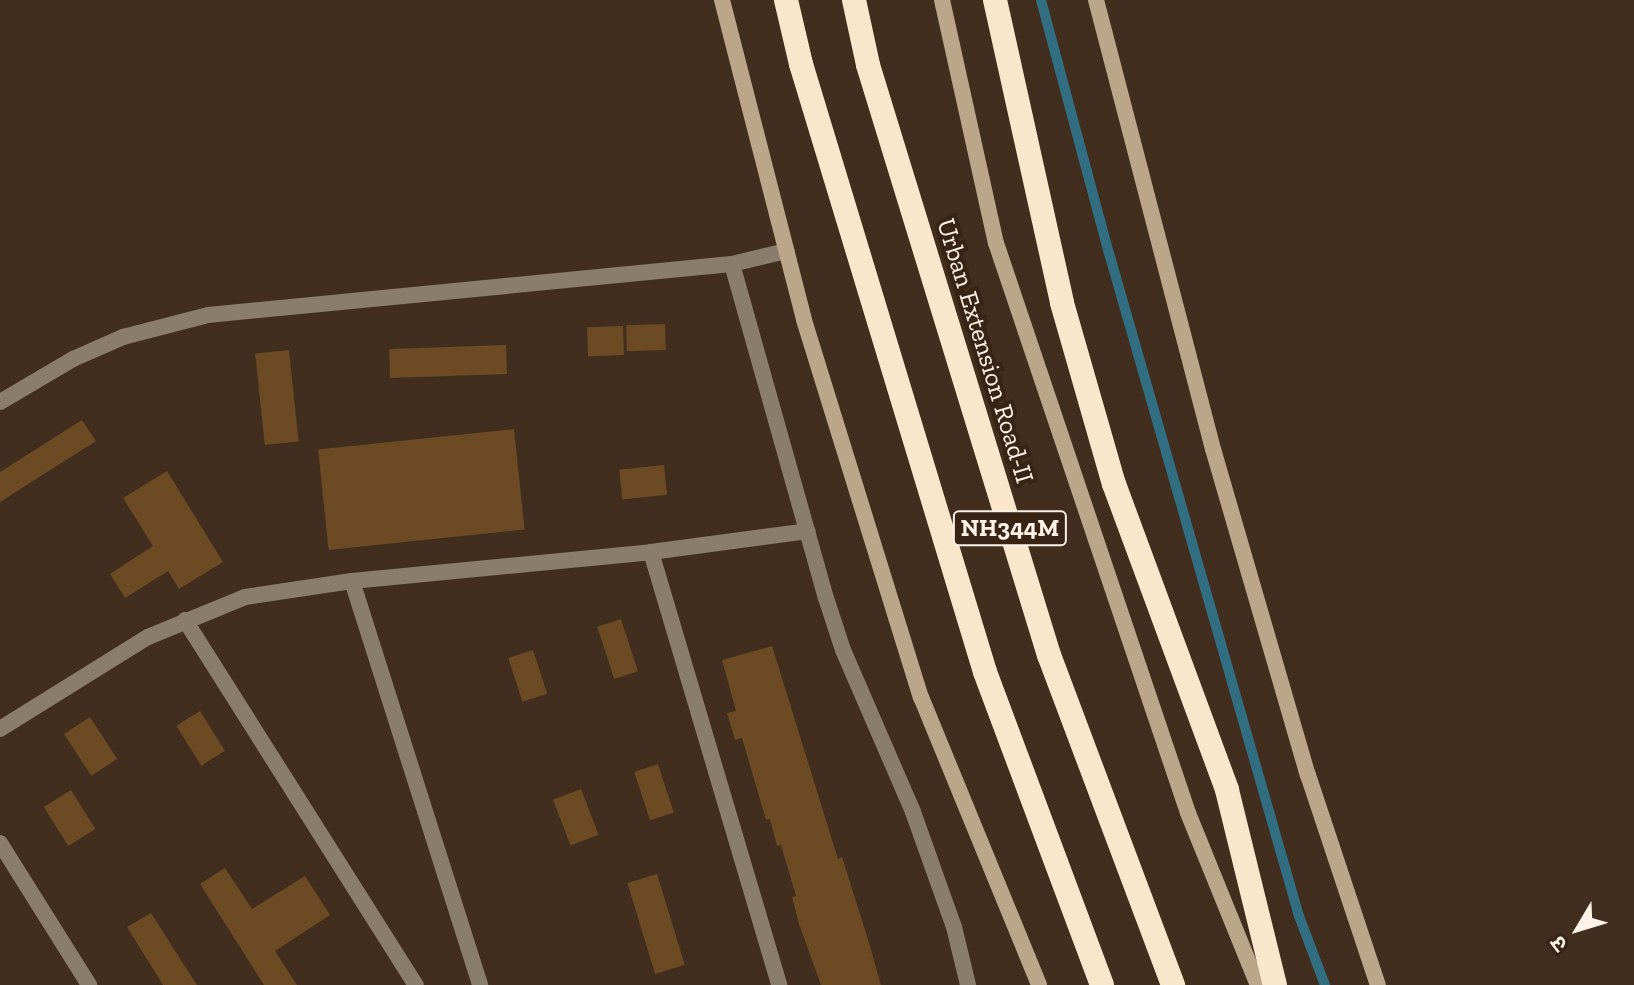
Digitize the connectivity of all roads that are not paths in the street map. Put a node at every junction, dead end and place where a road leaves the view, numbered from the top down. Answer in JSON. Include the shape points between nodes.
{"nodes":[{"id":1,"x":722,"y":0,"type":"edge"},
{"id":2,"x":786,"y":0,"type":"edge"},
{"id":3,"x":854,"y":0,"type":"edge"},
{"id":4,"x":942,"y":0,"type":"edge"},
{"id":5,"x":995,"y":0,"type":"edge"},
{"id":6,"x":1096,"y":0,"type":"edge"},
{"id":7,"x":786,"y":251,"type":"junction"},
{"id":8,"x":732,"y":264,"type":"junction"},
{"id":9,"x":0,"y":402,"type":"edge"},
{"id":10,"x":808,"y":531,"type":"junction"},
{"id":11,"x":651,"y":552,"type":"junction"},
{"id":12,"x":352,"y":581,"type":"junction"},
{"id":13,"x":185,"y":620,"type":"junction"},
{"id":14,"x":0,"y":729,"type":"edge"},
{"id":15,"x":0,"y":843,"type":"edge"},
{"id":16,"x":89,"y":985,"type":"edge"},
{"id":17,"x":416,"y":985,"type":"edge"},
{"id":18,"x":480,"y":985,"type":"edge"},
{"id":19,"x":779,"y":985,"type":"edge"},
{"id":20,"x":968,"y":985,"type":"edge"},
{"id":21,"x":1039,"y":985,"type":"edge"},
{"id":22,"x":1102,"y":985,"type":"edge"},
{"id":23,"x":1173,"y":985,"type":"edge"},
{"id":24,"x":1258,"y":985,"type":"edge"},
{"id":25,"x":1275,"y":985,"type":"edge"},
{"id":26,"x":1378,"y":985,"type":"edge"}],
"edges":[{"from":1,"to":7,"type":"street"},
{"from":2,"to":22,"type":"highway","number":"NH344M","via":[[985,672]]},
{"from":3,"to":23,"type":"highway","name":"Urban Extension Road-II","number":"NH344M","via":[[868,65],[1049,655]]},
{"from":4,"to":24,"type":"street","via":[[996,243],[1188,813]]},
{"from":5,"to":25,"type":"highway","via":[[1062,303],[1114,484],[1227,790]]},
{"from":6,"to":26,"type":"street","via":[[1217,464],[1308,775]]},
{"from":7,"to":8,"type":"street"},
{"from":7,"to":21,"type":"street","via":[[921,697]]},
{"from":8,"to":9,"type":"street","via":[[208,315],[123,337]]},
{"from":8,"to":10,"type":"street"},
{"from":10,"to":11,"type":"street"},
{"from":10,"to":20,"type":"street","via":[[843,650],[942,891]]},
{"from":11,"to":12,"type":"street"},
{"from":11,"to":19,"type":"street"},
{"from":12,"to":13,"type":"street","via":[[245,597]]},
{"from":12,"to":18,"type":"street"},
{"from":13,"to":14,"type":"street","via":[[98,664]]},
{"from":13,"to":17,"type":"street"},
{"from":15,"to":16,"type":"street"}]}
